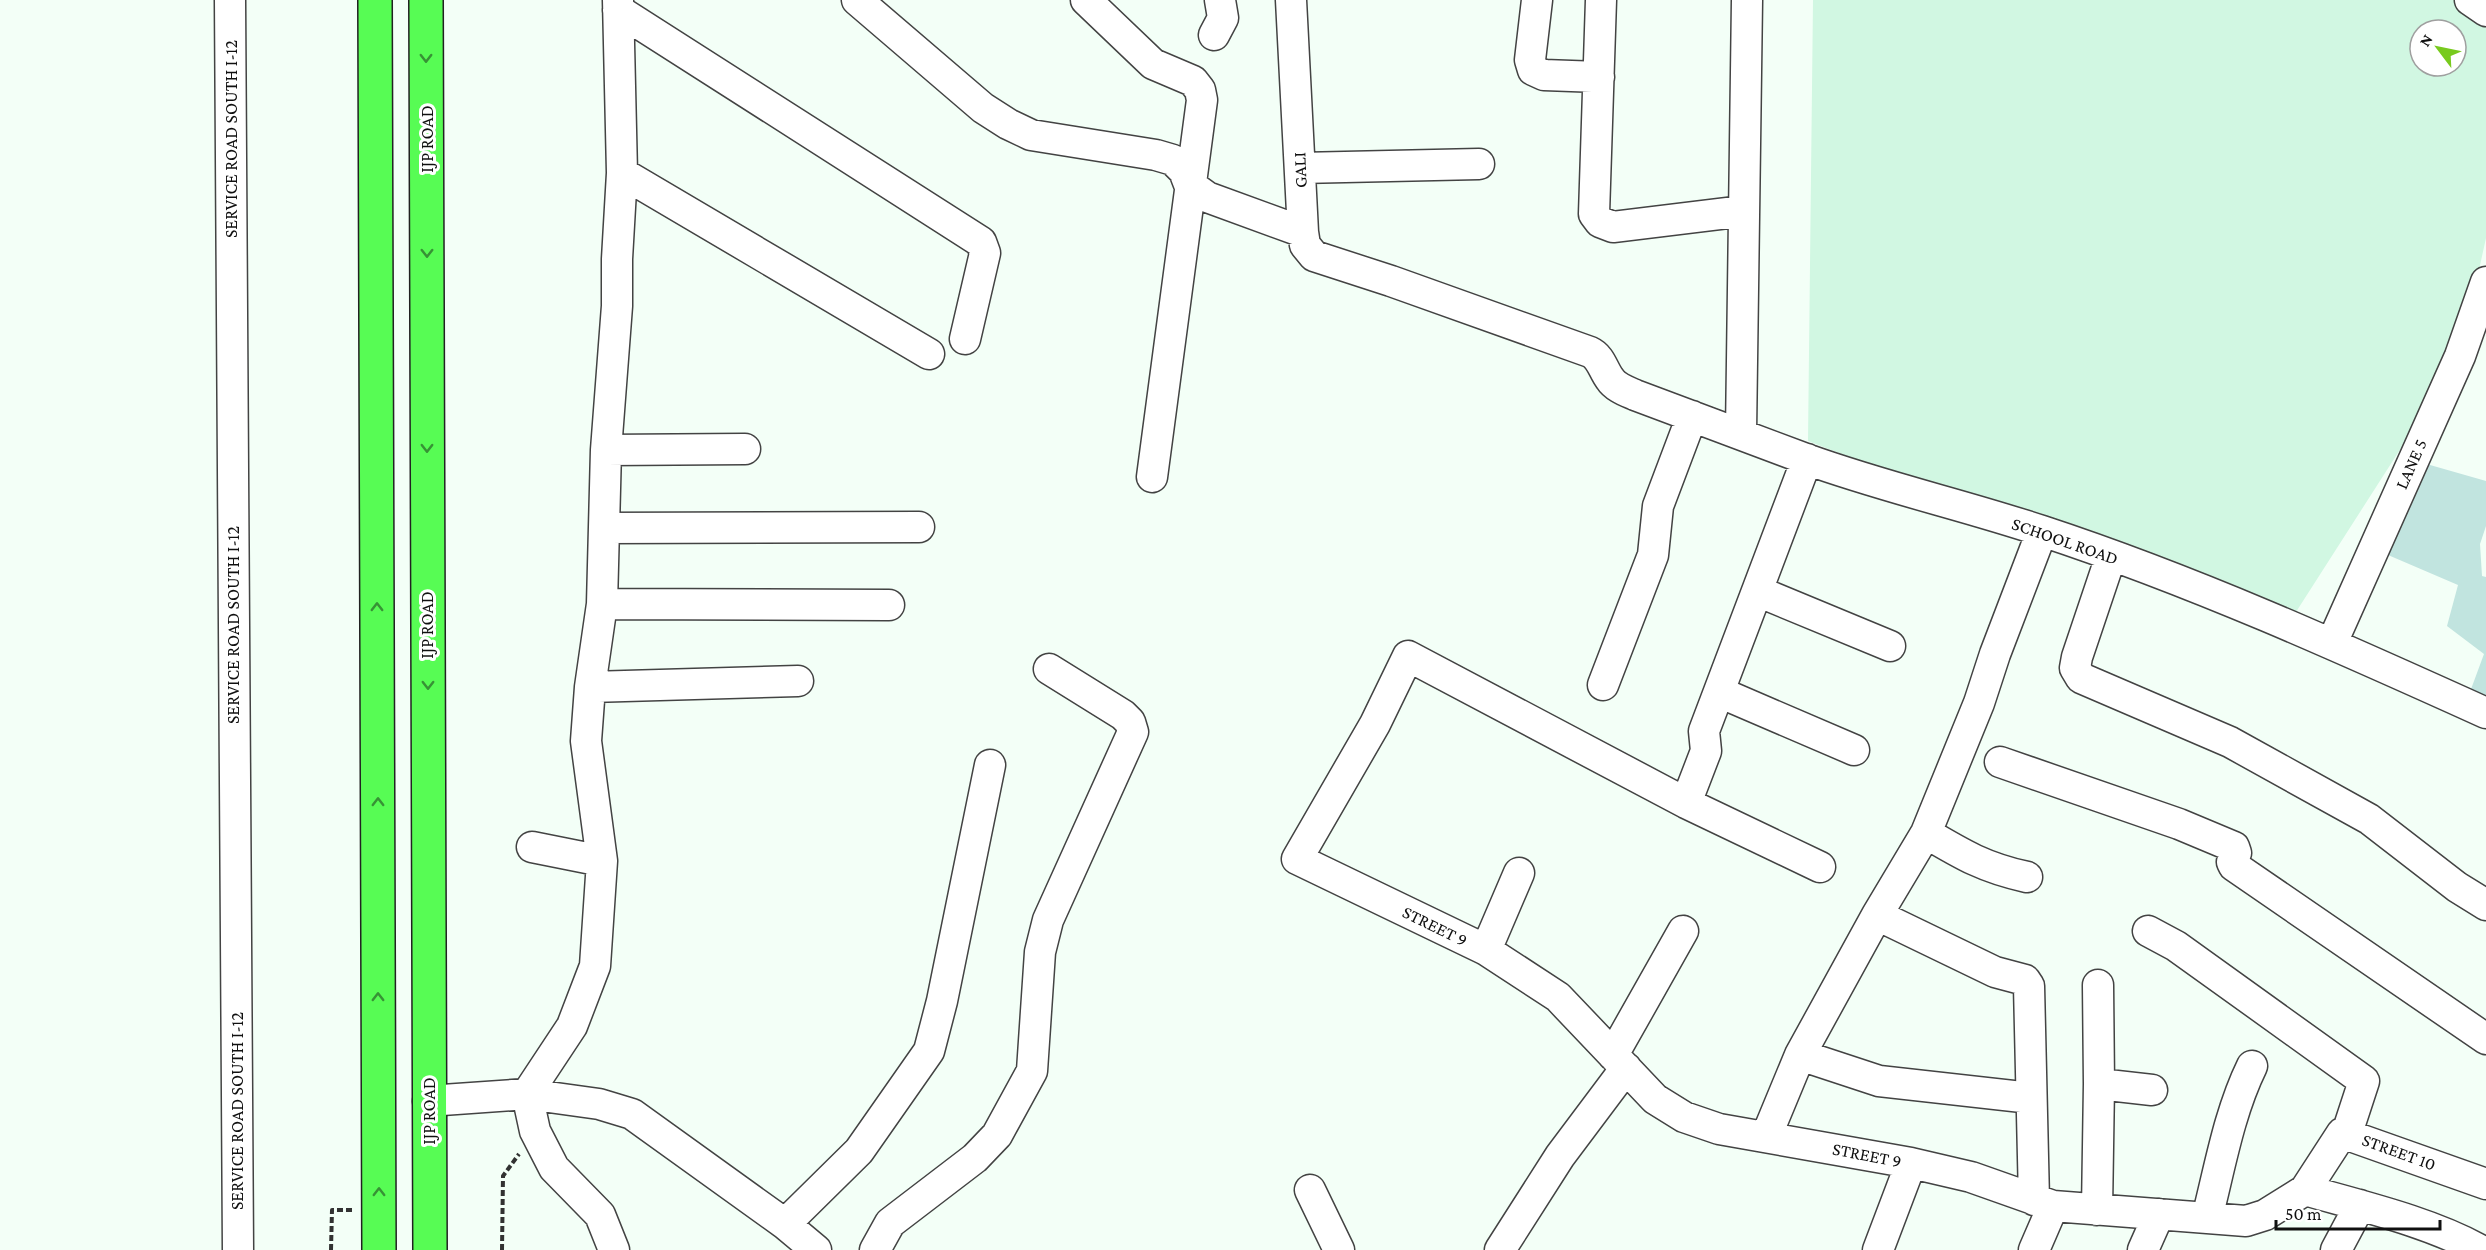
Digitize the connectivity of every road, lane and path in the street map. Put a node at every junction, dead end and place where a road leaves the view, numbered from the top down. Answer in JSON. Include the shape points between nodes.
{"nodes":[{"id":1,"x":230,"y":0,"type":"edge"},
{"id":2,"x":375,"y":0,"type":"edge"},
{"id":3,"x":426,"y":0,"type":"edge"},
{"id":4,"x":858,"y":0,"type":"edge"},
{"id":5,"x":1086,"y":0,"type":"edge"},
{"id":6,"x":1220,"y":0,"type":"edge"},
{"id":7,"x":1291,"y":0,"type":"edge"},
{"id":8,"x":1536,"y":0,"type":"edge"},
{"id":9,"x":1601,"y":0,"type":"edge"},
{"id":10,"x":1747,"y":0,"type":"edge"},
{"id":11,"x":2470,"y":0,"type":"edge"},
{"id":12,"x":618,"y":5,"type":"edge"},
{"id":13,"x":2486,"y":10,"type":"edge"},
{"id":14,"x":1214,"y":35,"type":"dead end"},
{"id":15,"x":1599,"y":77,"type":"junction"},
{"id":16,"x":1479,"y":164,"type":"dead end"},
{"id":17,"x":1300,"y":168,"type":"junction"},
{"id":18,"x":622,"y":173,"type":"junction"},
{"id":19,"x":1189,"y":184,"type":"junction"},
{"id":20,"x":1744,"y":211,"type":"junction"},
{"id":21,"x":1303,"y":232,"type":"junction"},
{"id":22,"x":2486,"y":282,"type":"edge"},
{"id":23,"x":965,"y":339,"type":"dead end"},
{"id":24,"x":929,"y":354,"type":"dead end"},
{"id":25,"x":2473,"y":358,"type":"edge"},
{"id":26,"x":1635,"y":395,"type":"joint"},
{"id":27,"x":1692,"y":416,"type":"junction"},
{"id":28,"x":1741,"y":433,"type":"junction"},
{"id":29,"x":745,"y":449,"type":"dead end"},
{"id":30,"x":606,"y":450,"type":"junction"},
{"id":31,"x":1807,"y":459,"type":"junction"},
{"id":32,"x":1152,"y":477,"type":"dead end"},
{"id":33,"x":919,"y":527,"type":"dead end"},
{"id":34,"x":604,"y":528,"type":"junction"},
{"id":35,"x":2042,"y":531,"type":"junction"},
{"id":36,"x":2111,"y":556,"type":"junction"},
{"id":37,"x":1757,"y":591,"type":"junction"},
{"id":38,"x":602,"y":604,"type":"junction"},
{"id":39,"x":889,"y":606,"type":"dead end"},
{"id":40,"x":2332,"y":644,"type":"junction"},
{"id":41,"x":1890,"y":646,"type":"dead end"},
{"id":42,"x":1049,"y":669,"type":"dead end"},
{"id":43,"x":798,"y":681,"type":"dead end"},
{"id":44,"x":1604,"y":685,"type":"dead end"},
{"id":45,"x":590,"y":687,"type":"junction"},
{"id":46,"x":1719,"y":692,"type":"junction"},
{"id":47,"x":2486,"y":713,"type":"edge"},
{"id":48,"x":1854,"y":750,"type":"dead end"},
{"id":49,"x":2000,"y":762,"type":"dead end"},
{"id":50,"x":990,"y":765,"type":"dead end"},
{"id":51,"x":1686,"y":803,"type":"junction"},
{"id":52,"x":1926,"y":833,"type":"junction"},
{"id":53,"x":532,"y":847,"type":"dead end"},
{"id":54,"x":602,"y":861,"type":"junction"},
{"id":55,"x":1820,"y":867,"type":"dead end"},
{"id":56,"x":1519,"y":873,"type":"dead end"},
{"id":57,"x":2027,"y":877,"type":"dead end"},
{"id":58,"x":2486,"y":905,"type":"edge"},
{"id":59,"x":1877,"y":915,"type":"junction"},
{"id":60,"x":1683,"y":931,"type":"dead end"},
{"id":61,"x":2148,"y":931,"type":"dead end"},
{"id":62,"x":1486,"y":950,"type":"junction"},
{"id":63,"x":2098,"y":985,"type":"dead end"},
{"id":64,"x":2486,"y":1039,"type":"edge"},
{"id":65,"x":1800,"y":1055,"type":"junction"},
{"id":66,"x":1620,"y":1062,"type":"junction"},
{"id":67,"x":2252,"y":1065,"type":"dead end"},
{"id":68,"x":2099,"y":1084,"type":"junction"},
{"id":69,"x":2152,"y":1090,"type":"dead end"},
{"id":70,"x":527,"y":1094,"type":"junction"},
{"id":71,"x":2031,"y":1098,"type":"junction"},
{"id":72,"x":428,"y":1101,"type":"junction"},
{"id":73,"x":2347,"y":1133,"type":"junction"},
{"id":74,"x":1766,"y":1137,"type":"junction"},
{"id":75,"x":1911,"y":1163,"type":"junction"},
{"id":76,"x":503,"y":1176,"type":"dead end"},
{"id":77,"x":2486,"y":1184,"type":"edge"},
{"id":78,"x":1310,"y":1190,"type":"dead end"},
{"id":79,"x":2305,"y":1190,"type":"junction"},
{"id":80,"x":2044,"y":1203,"type":"junction"},
{"id":81,"x":2360,"y":1205,"type":"junction"},
{"id":82,"x":332,"y":1210,"type":"dead end"},
{"id":83,"x":2097,"y":1210,"type":"junction"},
{"id":84,"x":2159,"y":1214,"type":"junction"},
{"id":85,"x":2207,"y":1218,"type":"junction"},
{"id":86,"x":785,"y":1224,"type":"junction"},
{"id":87,"x":238,"y":1250,"type":"edge"},
{"id":88,"x":331,"y":1250,"type":"edge"},
{"id":89,"x":379,"y":1250,"type":"edge"},
{"id":90,"x":430,"y":1250,"type":"edge"},
{"id":91,"x":502,"y":1250,"type":"edge"},
{"id":92,"x":614,"y":1250,"type":"edge"},
{"id":93,"x":816,"y":1250,"type":"edge"},
{"id":94,"x":875,"y":1250,"type":"edge"},
{"id":95,"x":1339,"y":1250,"type":"edge"},
{"id":96,"x":1500,"y":1250,"type":"edge"},
{"id":97,"x":1878,"y":1250,"type":"edge"},
{"id":98,"x":2034,"y":1250,"type":"edge"},
{"id":99,"x":2142,"y":1250,"type":"edge"},
{"id":100,"x":2336,"y":1250,"type":"edge"},
{"id":101,"x":2480,"y":1250,"type":"edge"}],
"edges":[{"from":1,"to":87,"type":"street","name":"SERVICE ROAD SOUTH I-12"},
{"from":89,"to":2,"type":"highway","one_way":true},
{"from":3,"to":72,"type":"highway","name":"IJP ROAD","one_way":true},
{"from":4,"to":19,"type":"street","via":[[983,108],[1008,124],[1032,135],[1173,160],[1184,171]]},
{"from":5,"to":19,"type":"street","via":[[1154,64],[1193,81],[1200,90],[1202,100]]},
{"from":6,"to":14,"type":"street","via":[[1223,18]]},
{"from":7,"to":17,"type":"street","name":"GALI"},
{"from":8,"to":15,"type":"street","via":[[1530,60],[1533,69],[1544,75]]},
{"from":9,"to":15,"type":"street"},
{"from":10,"to":20,"type":"street"},
{"from":11,"to":13,"type":"street"},
{"from":12,"to":18,"type":"street"},
{"from":12,"to":23,"type":"street","via":[[981,242],[985,253]]},
{"from":15,"to":20,"type":"street","via":[[1594,214],[1600,222],[1613,227]]},
{"from":16,"to":17,"type":"street"},
{"from":17,"to":21,"type":"street","name":"GALI"},
{"from":18,"to":24,"type":"street"},
{"from":18,"to":30,"type":"street"},
{"from":19,"to":21,"type":"street","via":[[1207,196]]},
{"from":19,"to":32,"type":"street"},
{"from":20,"to":28,"type":"street"},
{"from":21,"to":26,"type":"street","name":"GALI","via":[[1305,245],[1314,256],[1597,355],[1611,381]]},
{"from":22,"to":25,"type":"street","name":"LANE 5"},
{"from":25,"to":40,"type":"street","name":"LANE 5"},
{"from":26,"to":27,"type":"street","name":"SCHOOL ROAD"},
{"from":27,"to":28,"type":"street","name":"SCHOOL ROAD"},
{"from":27,"to":44,"type":"street","via":[[1658,506],[1653,555]]},
{"from":28,"to":31,"type":"street","name":"SCHOOL ROAD"},
{"from":29,"to":30,"type":"street"},
{"from":30,"to":34,"type":"street"},
{"from":31,"to":35,"type":"street","name":"SCHOOL ROAD"},
{"from":31,"to":37,"type":"street"},
{"from":33,"to":34,"type":"street"},
{"from":34,"to":38,"type":"street"},
{"from":35,"to":36,"type":"street","name":"SCHOOL ROAD"},
{"from":35,"to":52,"type":"street","via":[[1980,703]]},
{"from":36,"to":40,"type":"street","name":"SCHOOL ROAD","via":[[2243,605]]},
{"from":36,"to":58,"type":"street","via":[[2074,668],[2081,678],[2230,742],[2369,819]]},
{"from":37,"to":41,"type":"street"},
{"from":37,"to":46,"type":"street"},
{"from":38,"to":39,"type":"street"},
{"from":38,"to":45,"type":"street"},
{"from":40,"to":47,"type":"street","name":"SCHOOL ROAD"},
{"from":42,"to":94,"type":"street","via":[[1123,715],[1133,732],[1048,920],[1040,952],[1032,1071],[997,1135],[975,1158],[890,1223]]},
{"from":43,"to":45,"type":"street"},
{"from":45,"to":54,"type":"street","via":[[586,741]]},
{"from":46,"to":48,"type":"street"},
{"from":46,"to":51,"type":"street","via":[[1704,731],[1706,751]]},
{"from":49,"to":64,"type":"street","via":[[2234,847],[2234,866]]},
{"from":50,"to":86,"type":"street","via":[[929,1051],[860,1151]]},
{"from":51,"to":55,"type":"street"},
{"from":51,"to":62,"type":"street","name":"STREET 9","via":[[1408,656],[1375,724],[1297,859]]},
{"from":52,"to":57,"type":"street","via":[[1970,860]]},
{"from":52,"to":59,"type":"street"},
{"from":53,"to":54,"type":"street"},
{"from":54,"to":70,"type":"street","via":[[595,966],[572,1026]]},
{"from":56,"to":62,"type":"street"},
{"from":59,"to":65,"type":"street"},
{"from":59,"to":71,"type":"street","via":[[1995,972],[2025,980],[2029,986]]},
{"from":60,"to":66,"type":"street"},
{"from":61,"to":73,"type":"street","via":[[2176,946],[2364,1081]]},
{"from":62,"to":66,"type":"street","name":"STREET 9","via":[[1558,997]]},
{"from":63,"to":68,"type":"street"},
{"from":65,"to":71,"type":"street","via":[[1879,1081]]},
{"from":65,"to":74,"type":"street"},
{"from":66,"to":74,"type":"street","name":"STREET 9","via":[[1655,1099],[1684,1117],[1719,1129]]},
{"from":66,"to":96,"type":"street"},
{"from":67,"to":85,"type":"street","via":[[2233,1115]]},
{"from":68,"to":69,"type":"street"},
{"from":68,"to":83,"type":"street"},
{"from":70,"to":72,"type":"street"},
{"from":70,"to":86,"type":"street","via":[[599,1104],[632,1114]]},
{"from":70,"to":92,"type":"street","via":[[535,1131],[554,1168],[600,1215]]},
{"from":71,"to":80,"type":"street"},
{"from":72,"to":90,"type":"highway","name":"IJP ROAD"},
{"from":73,"to":77,"type":"street","name":"STREET 10"},
{"from":73,"to":79,"type":"street","name":"STREET 10","via":[[2338,1137]]},
{"from":74,"to":75,"type":"street","name":"STREET 9"},
{"from":75,"to":80,"type":"street","name":"STREET 9"},
{"from":75,"to":97,"type":"street"},
{"from":76,"to":91,"type":"path"},
{"from":78,"to":95,"type":"street"},
{"from":79,"to":81,"type":"street"},
{"from":79,"to":85,"type":"street","name":"STREET 9","via":[[2265,1215],[2246,1221]]},
{"from":80,"to":83,"type":"street","name":"STREET 9"},
{"from":80,"to":98,"type":"street"},
{"from":81,"to":100,"type":"street"},
{"from":81,"to":101,"type":"street","via":[[2459,1238]]},
{"from":82,"to":88,"type":"path"},
{"from":83,"to":84,"type":"street","name":"STREET 9"},
{"from":84,"to":85,"type":"street","name":"STREET 9"},
{"from":84,"to":99,"type":"street"},
{"from":86,"to":93,"type":"street"}]}
